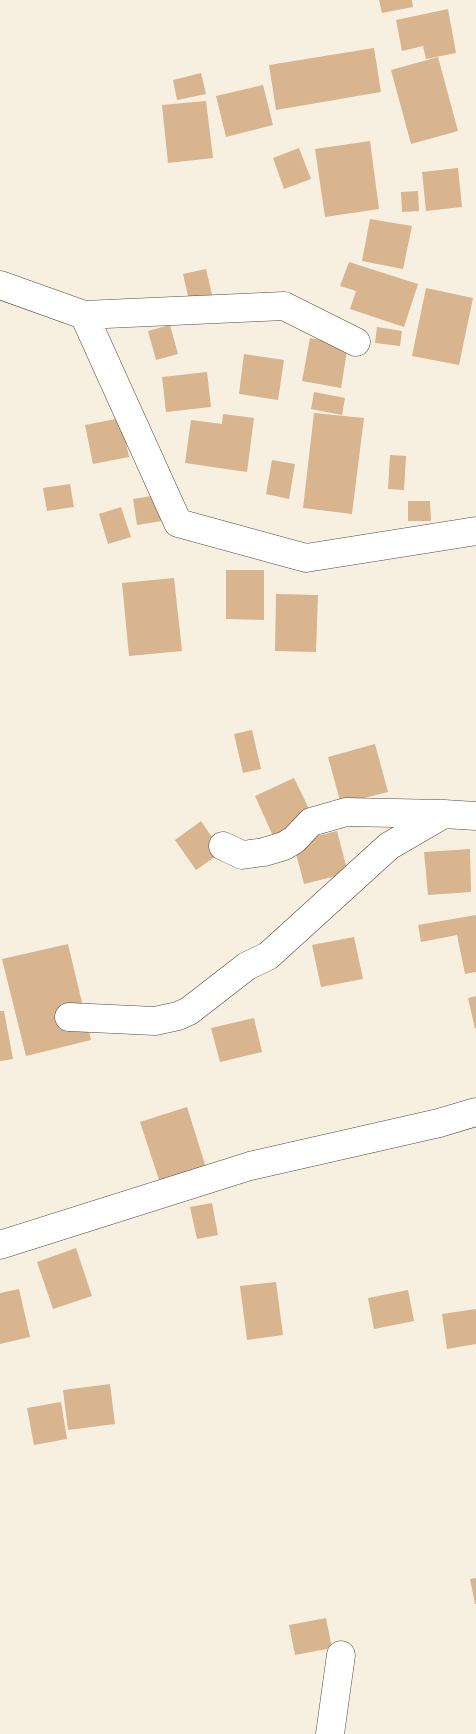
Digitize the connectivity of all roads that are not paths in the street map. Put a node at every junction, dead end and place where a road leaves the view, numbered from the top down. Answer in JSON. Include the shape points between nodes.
{"nodes":[{"id":1,"x":0,"y":285,"type":"edge"},
{"id":2,"x":84,"y":315,"type":"junction"},
{"id":3,"x":356,"y":342,"type":"dead end"},
{"id":4,"x":476,"y":531,"type":"edge"},
{"id":5,"x":444,"y":814,"type":"junction"},
{"id":6,"x":476,"y":816,"type":"edge"},
{"id":7,"x":223,"y":846,"type":"dead end"},
{"id":8,"x":69,"y":1017,"type":"dead end"},
{"id":9,"x":476,"y":1112,"type":"edge"},
{"id":10,"x":0,"y":1245,"type":"edge"},
{"id":11,"x":342,"y":1655,"type":"dead end"},
{"id":12,"x":330,"y":1734,"type":"edge"}],
"edges":[{"from":1,"to":2,"type":"street"},
{"from":2,"to":3,"type":"street","via":[[284,306]]},
{"from":2,"to":4,"type":"street","via":[[178,523],[306,558]]},
{"from":5,"to":6,"type":"street"},
{"from":5,"to":7,"type":"street","via":[[346,812],[312,822],[294,840],[264,852],[242,855]]},
{"from":5,"to":8,"type":"street","via":[[390,846],[268,956],[247,966],[189,1011],[154,1021]]},
{"from":9,"to":10,"type":"street","via":[[439,1124],[250,1166]]},
{"from":11,"to":12,"type":"street"}]}
